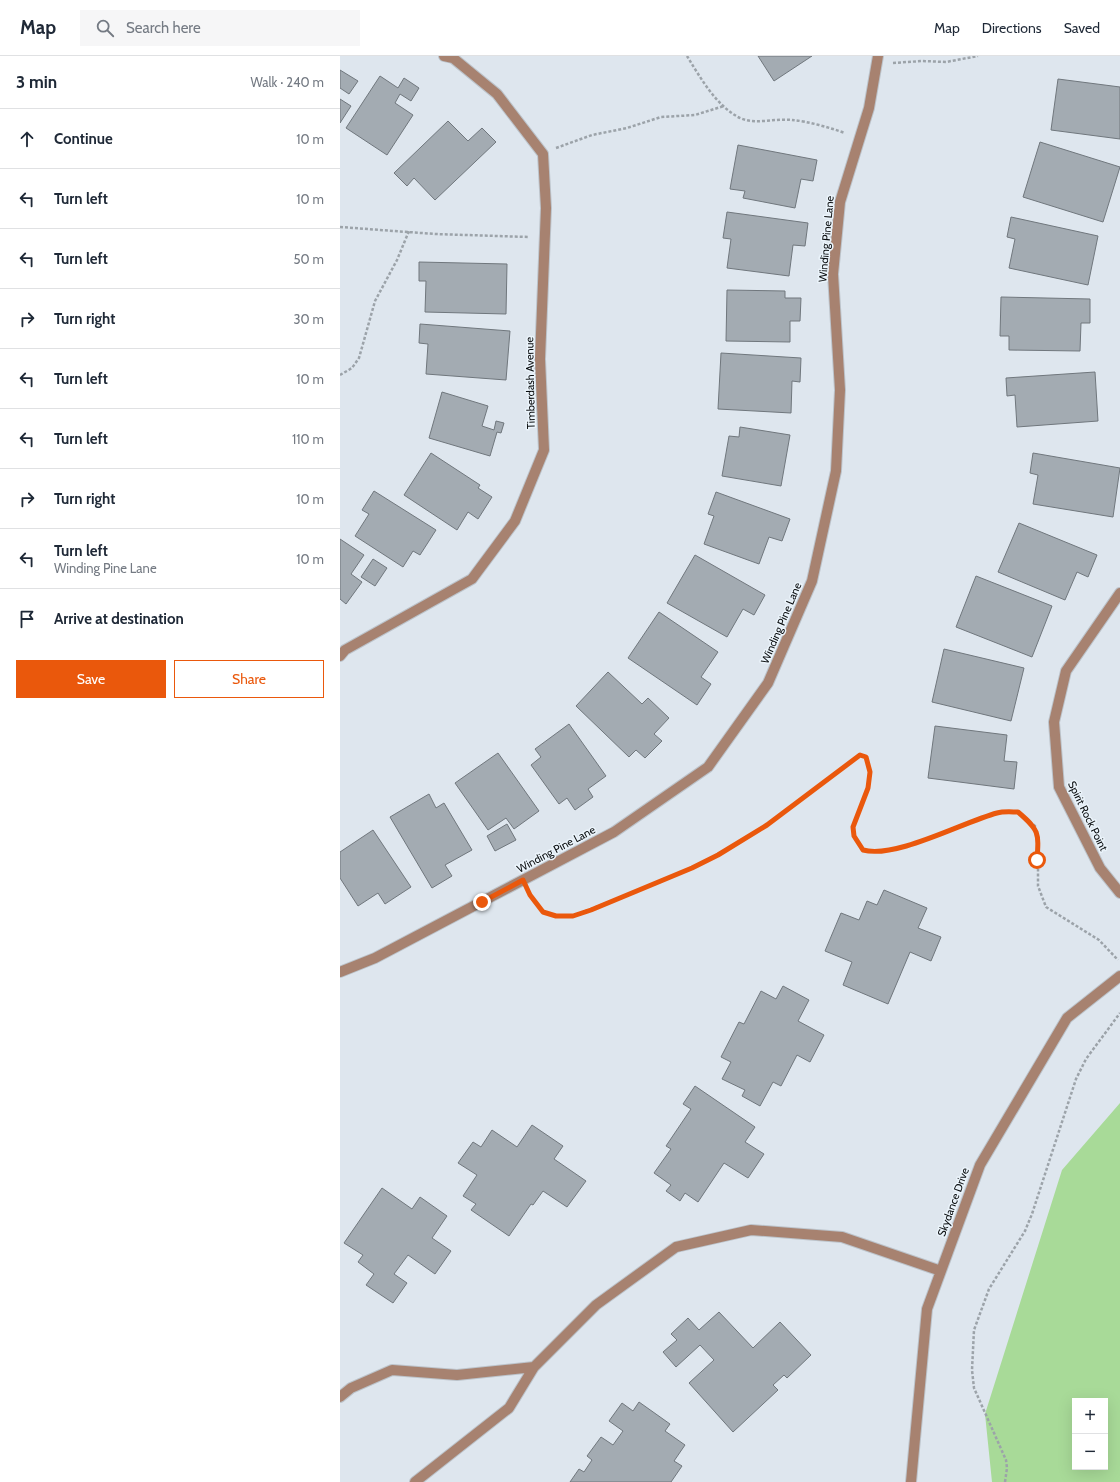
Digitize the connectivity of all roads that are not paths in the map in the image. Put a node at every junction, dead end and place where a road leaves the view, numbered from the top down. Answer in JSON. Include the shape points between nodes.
{"nodes":[{"id":1,"x":444,"y":56,"type":"edge"},
{"id":2,"x":878,"y":60,"type":"edge"},
{"id":3,"x":1120,"y":593,"type":"edge"},
{"id":4,"x":340,"y":656,"type":"edge"},
{"id":5,"x":1120,"y":893,"type":"edge"},
{"id":6,"x":340,"y":972,"type":"edge"},
{"id":7,"x":1120,"y":976,"type":"edge"},
{"id":8,"x":941,"y":1271,"type":"junction"},
{"id":9,"x":534,"y":1367,"type":"junction"},
{"id":10,"x":340,"y":1397,"type":"edge"},
{"id":11,"x":415,"y":1482,"type":"edge"},
{"id":12,"x":911,"y":1482,"type":"edge"}],
"edges":[{"from":1,"to":4,"type":"street","name":"Timberdash Avenue","via":[[453,58],[497,94],[543,154],[546,208],[540,359],[544,450],[514,521],[472,579],[345,650]]},
{"from":2,"to":6,"type":"street","name":"Winding Pine Lane","via":[[869,108],[840,202],[833,274],[840,390],[836,471],[812,581],[768,683],[708,766],[614,832],[375,958]]},
{"from":3,"to":5,"type":"street","name":"Spirit Rock Point","via":[[1066,671],[1054,722],[1059,787],[1100,868]]},
{"from":7,"to":8,"type":"street","name":"Skydance Drive","via":[[1067,1018],[980,1165]]},
{"from":8,"to":9,"type":"street","via":[[842,1237],[751,1230],[676,1247],[596,1305]]},
{"from":8,"to":12,"type":"street","name":"Skydance Drive","via":[[927,1309]]},
{"from":9,"to":10,"type":"street","via":[[457,1375],[392,1370],[351,1388]]},
{"from":9,"to":11,"type":"street","via":[[509,1408]]}]}
